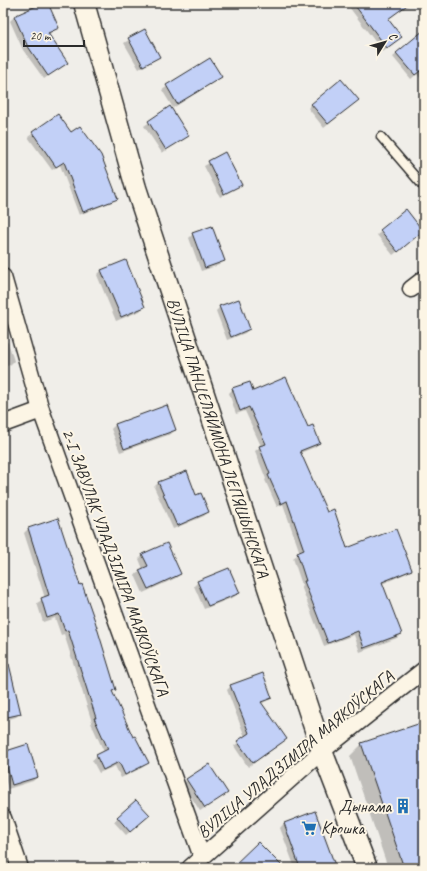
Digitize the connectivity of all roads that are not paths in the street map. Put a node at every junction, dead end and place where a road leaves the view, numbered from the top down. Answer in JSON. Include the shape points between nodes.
{"nodes":[{"id":1,"x":84,"y":3,"type":"edge"},
{"id":2,"x":381,"y":137,"type":"dead end"},
{"id":3,"x":424,"y":187,"type":"edge"},
{"id":4,"x":3,"y":277,"type":"edge"},
{"id":5,"x":424,"y":279,"type":"edge"},
{"id":6,"x":411,"y":288,"type":"dead end"},
{"id":7,"x":41,"y":410,"type":"junction"},
{"id":8,"x":3,"y":424,"type":"edge"},
{"id":9,"x":424,"y":670,"type":"edge"},
{"id":10,"x":322,"y":751,"type":"junction"},
{"id":11,"x":3,"y":818,"type":"edge"},
{"id":12,"x":202,"y":857,"type":"junction"},
{"id":13,"x":20,"y":868,"type":"edge"},
{"id":14,"x":190,"y":868,"type":"edge"},
{"id":15,"x":367,"y":868,"type":"edge"}],
"edges":[{"from":1,"to":10,"type":"street","name":"ВУЛІЦА ПАНЦЕЛЯЙМОНА ЛЕПЯШЫНСКАГА","via":[[139,195]]},
{"from":2,"to":3,"type":"lane"},
{"from":4,"to":7,"type":"street","name":"2-І ЗАВУЛАК УЛАДЗІМІРА МАЯКОЎСКАГА"},
{"from":5,"to":6,"type":"street"},
{"from":7,"to":8,"type":"street"},
{"from":7,"to":12,"type":"street","name":"2-І ЗАВУЛАК УЛАДЗІМІРА МАЯКОЎСКАГА"},
{"from":9,"to":10,"type":"street","name":"ВУЛІЦА УЛАДЗІМІРА МАЯКОЎСКАГА"},
{"from":10,"to":12,"type":"street","name":"ВУЛІЦА УЛАДЗІМІРА МАЯКОЎСКАГА"},
{"from":10,"to":15,"type":"street","name":"ВУЛІЦА ПАНЦЕЛЯЙМОНА ЛЕПЯШЫНСКАГА"},
{"from":11,"to":13,"type":"street"},
{"from":12,"to":14,"type":"street","name":"ВУЛІЦА УЛАДЗІМІРА МАЯКОЎСКАГА"}]}
